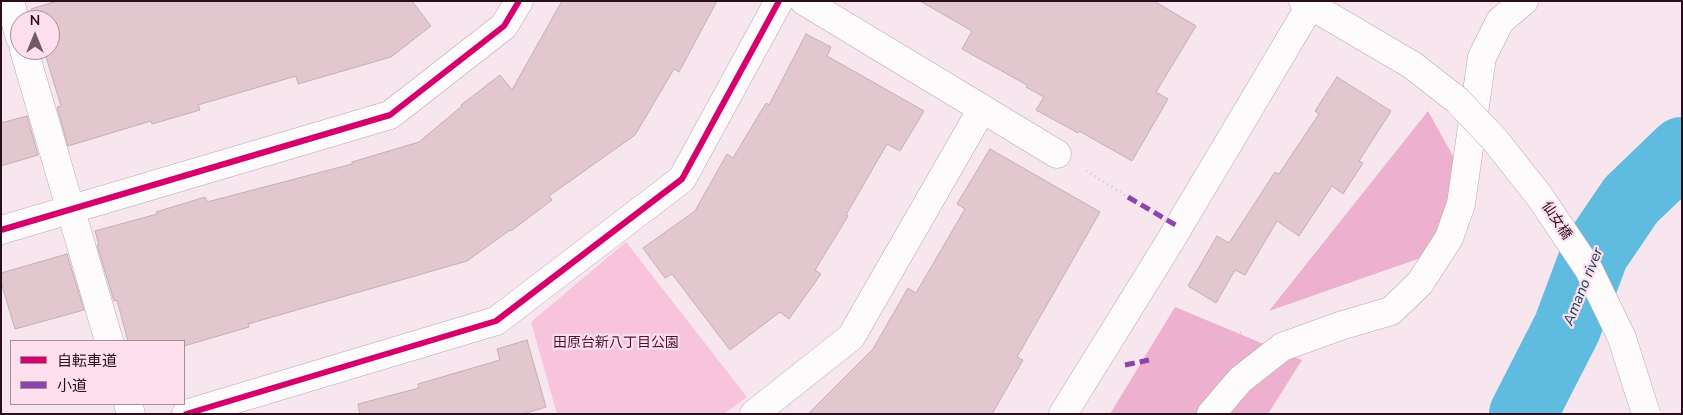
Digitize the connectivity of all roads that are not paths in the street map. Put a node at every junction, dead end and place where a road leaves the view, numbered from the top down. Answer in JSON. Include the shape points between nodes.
{"nodes":[{"id":1,"x":519,"y":1,"type":"edge"},
{"id":2,"x":779,"y":1,"type":"edge"},
{"id":3,"x":804,"y":1,"type":"edge"},
{"id":4,"x":1524,"y":1,"type":"edge"},
{"id":5,"x":1307,"y":3,"type":"edge"},
{"id":6,"x":27,"y":60,"type":"edge"},
{"id":7,"x":982,"y":109,"type":"junction"},
{"id":8,"x":1057,"y":154,"type":"road end"},
{"id":9,"x":70,"y":210,"type":"junction"},
{"id":10,"x":1,"y":230,"type":"edge"},
{"id":11,"x":109,"y":340,"type":"edge"},
{"id":12,"x":186,"y":414,"type":"edge"},
{"id":13,"x":754,"y":414,"type":"edge"},
{"id":14,"x":1063,"y":414,"type":"edge"},
{"id":15,"x":1211,"y":414,"type":"edge"},
{"id":16,"x":1646,"y":414,"type":"edge"}],
"edges":[{"from":1,"to":9,"type":"street","via":[[504,26],[390,115]]},
{"from":2,"to":12,"type":"street","via":[[682,179],[496,321]]},
{"from":3,"to":7,"type":"street"},
{"from":4,"to":15,"type":"street","via":[[1500,21],[1482,57],[1461,204],[1449,238],[1420,283],[1391,311],[1282,347],[1240,380]]},
{"from":5,"to":14,"type":"street","via":[[1169,243]]},
{"from":5,"to":16,"type":"street","name":"仙女橋","bridge":true,"via":[[1412,65],[1457,100],[1495,140],[1540,197],[1589,270],[1622,338]]},
{"from":6,"to":9,"type":"street"},
{"from":7,"to":8,"type":"street"},
{"from":7,"to":13,"type":"street","via":[[852,337]]},
{"from":9,"to":10,"type":"street"},
{"from":9,"to":11,"type":"street"}]}
